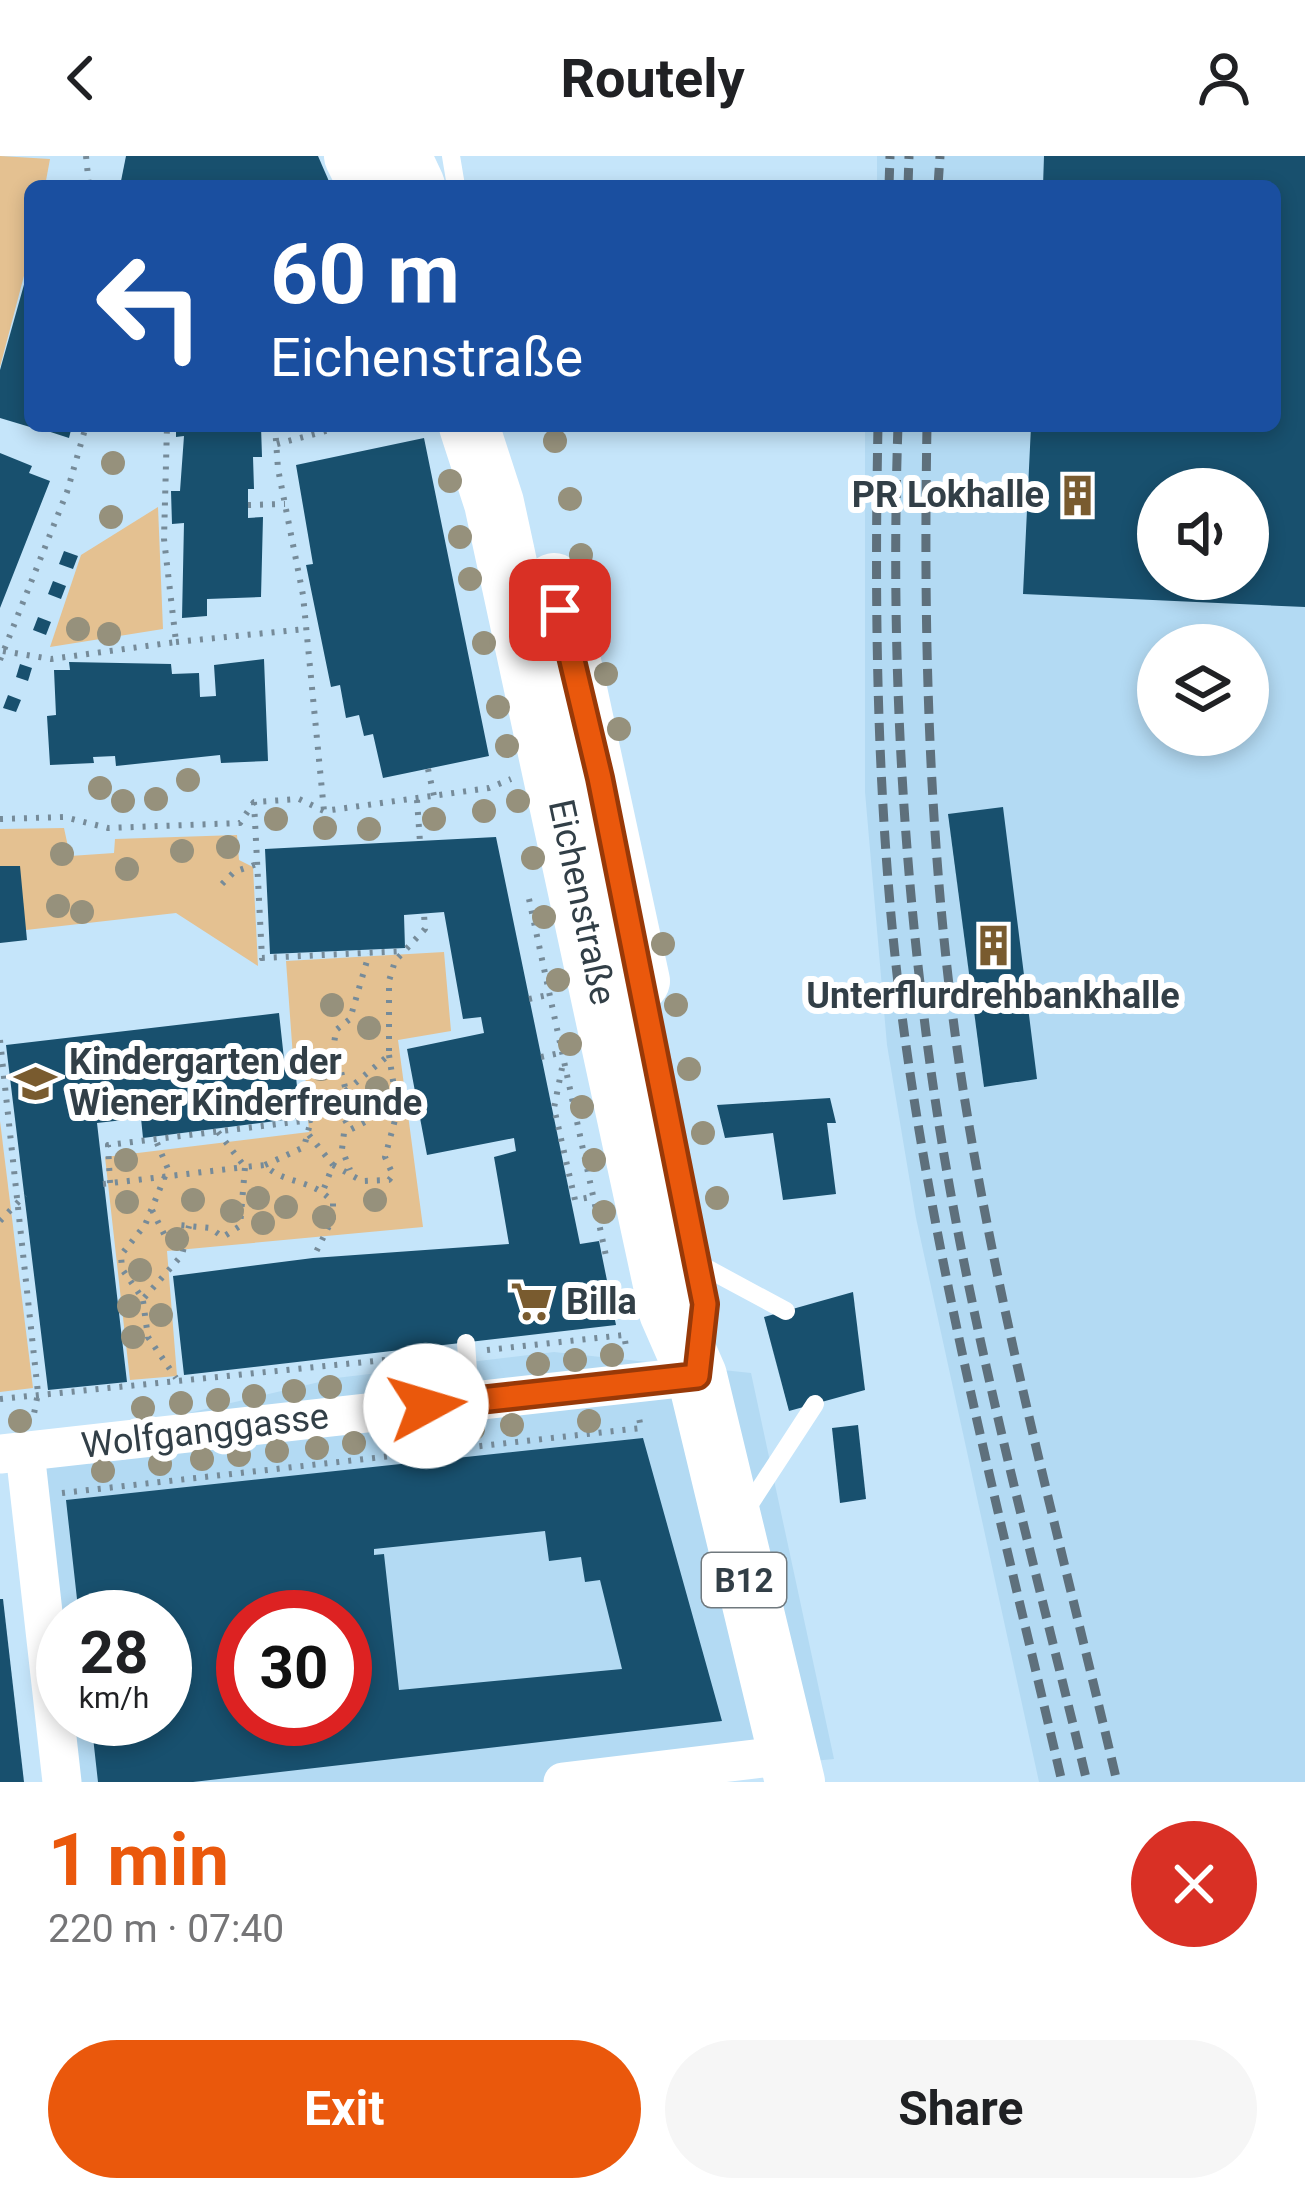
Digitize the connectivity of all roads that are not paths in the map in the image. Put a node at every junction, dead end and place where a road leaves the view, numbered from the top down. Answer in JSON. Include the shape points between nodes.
{"nodes":[{"id":1,"x":472,"y":432,"type":"edge"},
{"id":2,"x":512,"y":432,"type":"edge"},
{"id":3,"x":554,"y":781,"type":"junction"},
{"id":4,"x":697,"y":1263,"type":"junction"},
{"id":5,"x":786,"y":1311,"type":"dead end"},
{"id":6,"x":466,"y":1343,"type":"dead end"},
{"id":7,"x":697,"y":1376,"type":"junction"},
{"id":8,"x":470,"y":1400,"type":"junction"},
{"id":9,"x":815,"y":1404,"type":"dead end"},
{"id":10,"x":12,"y":1453,"type":"edge"},
{"id":11,"x":731,"y":1532,"type":"junction"},
{"id":12,"x":791,"y":1768,"type":"edge"},
{"id":13,"x":62,"y":1782,"type":"edge"},
{"id":14,"x":562,"y":1782,"type":"edge"}],
"edges":[{"from":1,"to":3,"type":"main road","name":"Eichenstraße","number":"B12"},
{"from":2,"to":3,"type":"main road","name":"Eichenstraße","number":"B12","via":[[531,484]]},
{"from":3,"to":4,"type":"main road","name":"Eichenstraße","number":"B12"},
{"from":3,"to":7,"type":"main road","name":"Eichenstraße","number":"B12","via":[[669,1312]]},
{"from":4,"to":5,"type":"lane"},
{"from":4,"to":7,"type":"main road","name":"Eichenstraße","number":"B12","via":[[705,1304]]},
{"from":6,"to":8,"type":"lane"},
{"from":7,"to":8,"type":"street","name":"Wolfganggasse"},
{"from":7,"to":11,"type":"main road","name":"Eichenstraße","number":"B12"},
{"from":8,"to":10,"type":"street","name":"Wolfganggasse"},
{"from":9,"to":11,"type":"lane"},
{"from":10,"to":13,"type":"street"},
{"from":11,"to":12,"type":"main road","name":"Eichenstraße","number":"B12"},
{"from":12,"to":14,"type":"street"}]}
